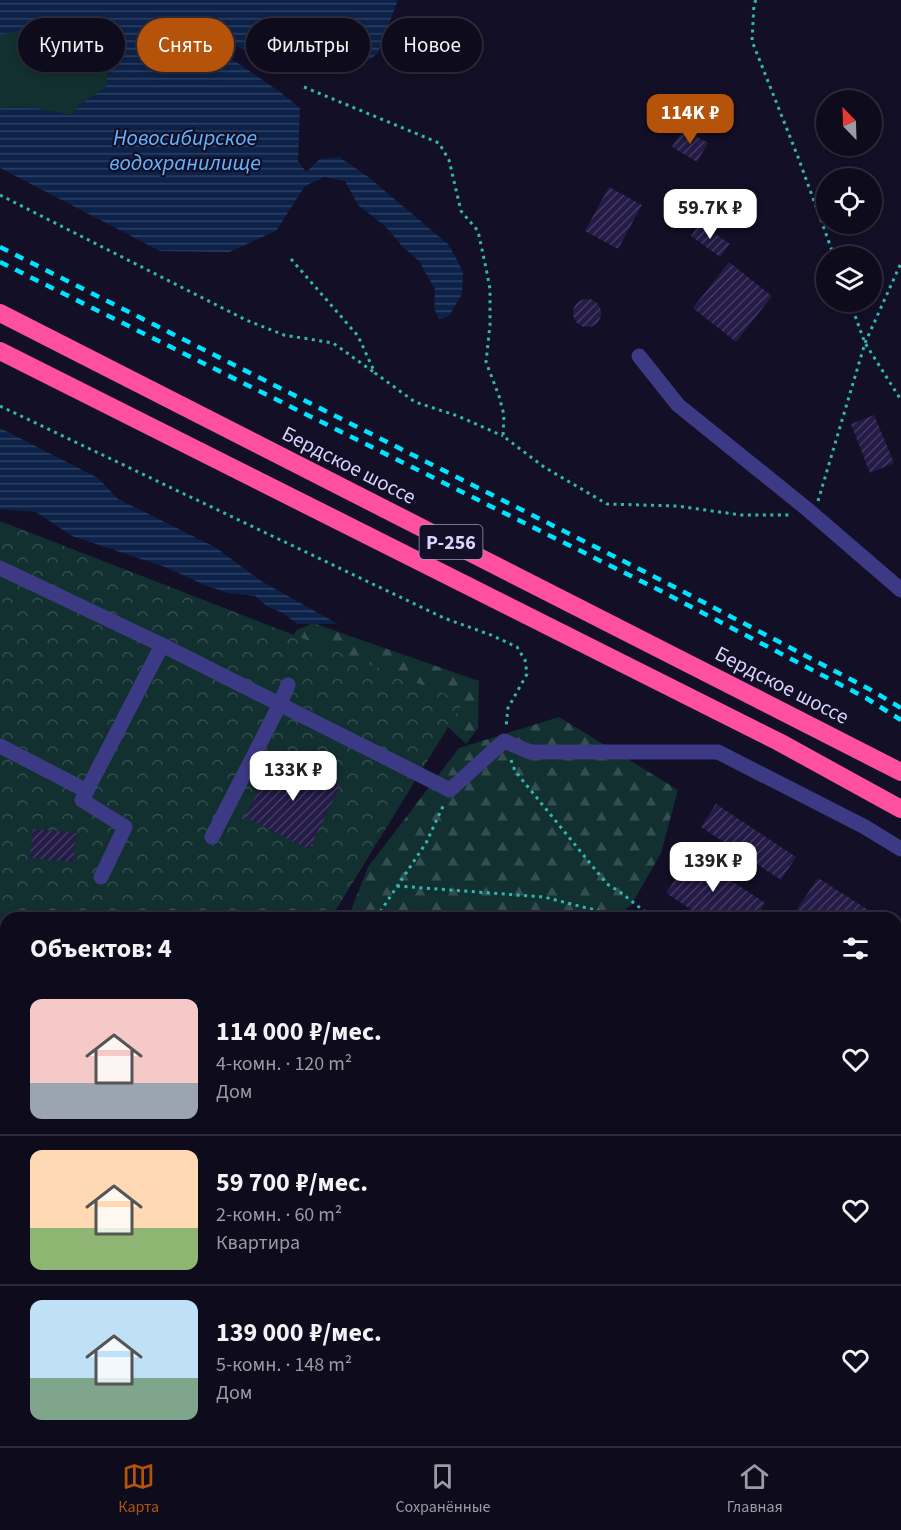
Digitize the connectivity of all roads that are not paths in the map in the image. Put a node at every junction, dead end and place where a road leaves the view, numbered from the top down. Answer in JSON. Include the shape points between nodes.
{"nodes":[{"id":1,"x":0,"y":314,"type":"edge"},
{"id":2,"x":0,"y":351,"type":"edge"},
{"id":3,"x":639,"y":356,"type":"dead end"},
{"id":4,"x":0,"y":568,"type":"edge"},
{"id":5,"x":901,"y":590,"type":"edge"},
{"id":6,"x":162,"y":645,"type":"junction"},
{"id":7,"x":288,"y":685,"type":"dead end"},
{"id":8,"x":280,"y":704,"type":"junction"},
{"id":9,"x":0,"y":746,"type":"edge"},
{"id":10,"x":901,"y":772,"type":"edge"},
{"id":11,"x":87,"y":790,"type":"junction"},
{"id":12,"x":901,"y":809,"type":"edge"},
{"id":13,"x":212,"y":837,"type":"dead end"},
{"id":14,"x":901,"y":849,"type":"edge"},
{"id":15,"x":101,"y":877,"type":"dead end"}],
"edges":[{"from":1,"to":10,"type":"highway","name":"Бердское шоссе","number":"Р-256"},
{"from":2,"to":12,"type":"highway","number":"Р-256","via":[[779,742]]},
{"from":3,"to":5,"type":"street","via":[[678,405]]},
{"from":4,"to":6,"type":"street"},
{"from":6,"to":8,"type":"street"},
{"from":6,"to":11,"type":"street"},
{"from":7,"to":8,"type":"street"},
{"from":8,"to":13,"type":"street"},
{"from":8,"to":14,"type":"street","via":[[450,790],[504,741],[530,752],[718,753],[866,827]]},
{"from":9,"to":11,"type":"street"},
{"from":11,"to":15,"type":"street","via":[[82,800],[125,827]]}]}
